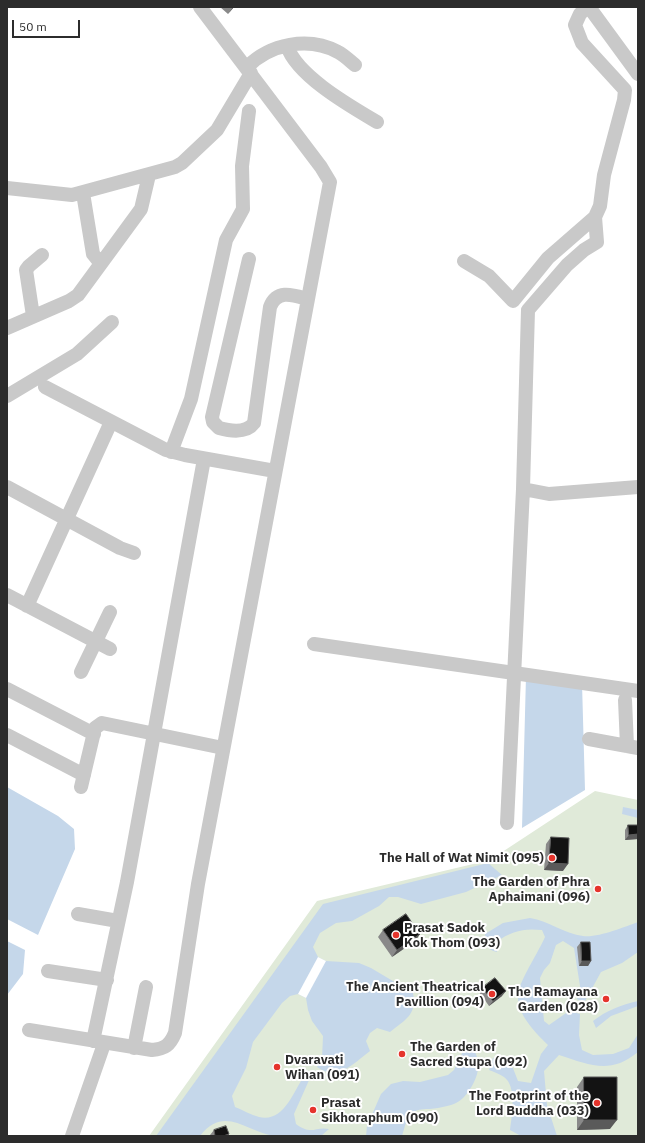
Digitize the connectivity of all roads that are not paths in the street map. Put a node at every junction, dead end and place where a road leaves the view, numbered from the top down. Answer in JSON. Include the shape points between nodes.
{"nodes":[{"id":1,"x":200,"y":7,"type":"edge"},
{"id":2,"x":588,"y":7,"type":"edge"},
{"id":3,"x":279,"y":47,"type":"junction"},
{"id":4,"x":355,"y":65,"type":"dead end"},
{"id":5,"x":638,"y":74,"type":"edge"},
{"id":6,"x":253,"y":75,"type":"junction"},
{"id":7,"x":249,"y":111,"type":"dead end"},
{"id":8,"x":377,"y":122,"type":"dead end"},
{"id":9,"x":149,"y":175,"type":"junction"},
{"id":10,"x":7,"y":188,"type":"edge"},
{"id":11,"x":83,"y":192,"type":"junction"},
{"id":12,"x":595,"y":217,"type":"junction"},
{"id":13,"x":42,"y":255,"type":"dead end"},
{"id":14,"x":249,"y":259,"type":"dead end"},
{"id":15,"x":464,"y":261,"type":"dead end"},
{"id":16,"x":101,"y":264,"type":"junction"},
{"id":17,"x":307,"y":299,"type":"junction"},
{"id":18,"x":33,"y":316,"type":"junction"},
{"id":19,"x":112,"y":322,"type":"dead end"},
{"id":20,"x":7,"y":328,"type":"edge"},
{"id":21,"x":45,"y":387,"type":"dead end"},
{"id":22,"x":7,"y":396,"type":"edge"},
{"id":23,"x":111,"y":422,"type":"junction"},
{"id":24,"x":171,"y":452,"type":"junction"},
{"id":25,"x":204,"y":459,"type":"junction"},
{"id":26,"x":275,"y":471,"type":"junction"},
{"id":27,"x":7,"y":487,"type":"edge"},
{"id":28,"x":638,"y":487,"type":"edge"},
{"id":29,"x":523,"y":489,"type":"junction"},
{"id":30,"x":66,"y":520,"type":"junction"},
{"id":31,"x":134,"y":553,"type":"dead end"},
{"id":32,"x":7,"y":595,"type":"edge"},
{"id":33,"x":27,"y":606,"type":"junction"},
{"id":34,"x":110,"y":612,"type":"dead end"},
{"id":35,"x":95,"y":641,"type":"junction"},
{"id":36,"x":314,"y":644,"type":"dead end"},
{"id":37,"x":110,"y":649,"type":"dead end"},
{"id":38,"x":81,"y":672,"type":"dead end"},
{"id":39,"x":515,"y":673,"type":"junction"},
{"id":40,"x":7,"y":690,"type":"edge"},
{"id":41,"x":638,"y":691,"type":"edge"},
{"id":42,"x":625,"y":700,"type":"dead end"},
{"id":43,"x":94,"y":734,"type":"junction"},
{"id":44,"x":7,"y":735,"type":"edge"},
{"id":45,"x":154,"y":735,"type":"junction"},
{"id":46,"x":589,"y":739,"type":"dead end"},
{"id":47,"x":633,"y":747,"type":"edge"},
{"id":48,"x":223,"y":748,"type":"junction"},
{"id":49,"x":507,"y":823,"type":"dead end"},
{"id":50,"x":78,"y":914,"type":"dead end"},
{"id":51,"x":118,"y":922,"type":"junction"},
{"id":52,"x":48,"y":971,"type":"dead end"},
{"id":53,"x":107,"y":980,"type":"junction"},
{"id":54,"x":146,"y":987,"type":"dead end"},
{"id":55,"x":29,"y":1030,"type":"dead end"},
{"id":56,"x":99,"y":1042,"type":"junction"},
{"id":57,"x":134,"y":1048,"type":"junction"},
{"id":58,"x":72,"y":1136,"type":"edge"}],
"edges":[{"from":1,"to":6,"type":"street"},
{"from":2,"to":5,"type":"street"},
{"from":2,"to":12,"type":"street","via":[[580,14],[575,24],[582,43],[625,90],[604,175],[600,206]]},
{"from":3,"to":4,"type":"street","via":[[305,43],[320,45],[339,52]]},
{"from":3,"to":6,"type":"street","via":[[256,58]]},
{"from":3,"to":8,"type":"street","via":[[345,104]]},
{"from":6,"to":9,"type":"street","via":[[216,130],[182,163]]},
{"from":6,"to":17,"type":"street","via":[[327,174],[330,182]]},
{"from":7,"to":24,"type":"street","via":[[242,176],[243,209],[226,240],[191,399]]},
{"from":9,"to":11,"type":"street"},
{"from":9,"to":16,"type":"street","via":[[141,209]]},
{"from":10,"to":11,"type":"street","via":[[67,195]]},
{"from":11,"to":16,"type":"street","via":[[93,254]]},
{"from":12,"to":15,"type":"street","via":[[548,258],[513,301],[489,276]]},
{"from":12,"to":29,"type":"street","via":[[597,242],[567,265],[528,310]]},
{"from":13,"to":18,"type":"street","via":[[26,270]]},
{"from":14,"to":17,"type":"street","via":[[212,417],[218,428],[243,430],[248,429],[254,422],[270,306],[273,300],[283,294]]},
{"from":16,"to":18,"type":"street","via":[[74,298]]},
{"from":17,"to":26,"type":"street"},
{"from":18,"to":20,"type":"street"},
{"from":19,"to":22,"type":"street","via":[[77,354]]},
{"from":21,"to":23,"type":"street"},
{"from":23,"to":24,"type":"street"},
{"from":23,"to":30,"type":"street"},
{"from":24,"to":25,"type":"street"},
{"from":25,"to":26,"type":"street"},
{"from":25,"to":45,"type":"street"},
{"from":26,"to":48,"type":"street"},
{"from":27,"to":30,"type":"street"},
{"from":28,"to":29,"type":"street","via":[[549,494]]},
{"from":29,"to":39,"type":"street"},
{"from":30,"to":31,"type":"street"},
{"from":30,"to":33,"type":"street"},
{"from":32,"to":33,"type":"street"},
{"from":33,"to":35,"type":"street"},
{"from":34,"to":35,"type":"street"},
{"from":35,"to":37,"type":"street"},
{"from":35,"to":38,"type":"street"},
{"from":36,"to":39,"type":"street"},
{"from":39,"to":41,"type":"street"},
{"from":39,"to":49,"type":"street"},
{"from":40,"to":43,"type":"street"},
{"from":42,"to":47,"type":"street"},
{"from":43,"to":44,"type":"street","via":[[83,781]]},
{"from":43,"to":45,"type":"street","via":[[96,726],[102,723]]},
{"from":45,"to":48,"type":"street"},
{"from":45,"to":51,"type":"street"},
{"from":46,"to":47,"type":"street"},
{"from":48,"to":57,"type":"street","via":[[198,884],[175,1033],[169,1045],[163,1049]]},
{"from":50,"to":51,"type":"street"},
{"from":51,"to":53,"type":"street"},
{"from":52,"to":53,"type":"street"},
{"from":53,"to":56,"type":"street"},
{"from":54,"to":57,"type":"street"},
{"from":55,"to":56,"type":"street"},
{"from":56,"to":57,"type":"street"},
{"from":56,"to":58,"type":"street"}]}
